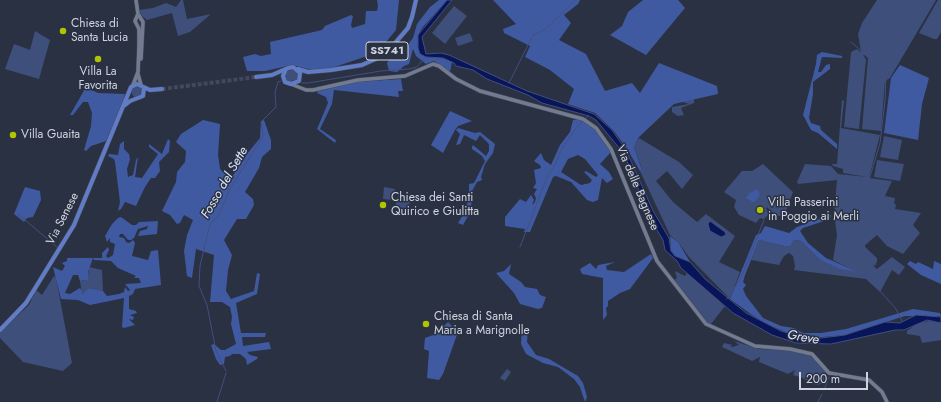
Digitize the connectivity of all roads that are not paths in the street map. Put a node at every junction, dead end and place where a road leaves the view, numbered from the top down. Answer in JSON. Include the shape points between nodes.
{"nodes":[{"id":1,"x":136,"y":0,"type":"edge"},
{"id":2,"x":416,"y":0,"type":"edge"},
{"id":3,"x":139,"y":18,"type":"junction"},
{"id":4,"x":139,"y":24,"type":"junction"},
{"id":5,"x":286,"y":69,"type":"junction"},
{"id":6,"x":298,"y":69,"type":"junction"},
{"id":7,"x":138,"y":71,"type":"junction"},
{"id":8,"x":320,"y":72,"type":"junction"},
{"id":9,"x":272,"y":75,"type":"junction"},
{"id":10,"x":256,"y":77,"type":"tunnel mouth"},
{"id":11,"x":283,"y":78,"type":"junction"},
{"id":12,"x":300,"y":80,"type":"junction"},
{"id":13,"x":291,"y":84,"type":"junction"},
{"id":14,"x":133,"y":85,"type":"junction"},
{"id":15,"x":142,"y":86,"type":"junction"},
{"id":16,"x":301,"y":88,"type":"junction"},
{"id":17,"x":162,"y":89,"type":"tunnel mouth"},
{"id":18,"x":153,"y":90,"type":"junction"},
{"id":19,"x":130,"y":91,"type":"junction"},
{"id":20,"x":140,"y":98,"type":"junction"},
{"id":21,"x":125,"y":105,"type":"junction"},
{"id":22,"x":0,"y":330,"type":"edge"},
{"id":23,"x":887,"y":402,"type":"edge"}],
"edges":[{"from":1,"to":3,"type":"main road"},
{"from":2,"to":8,"type":"main road","number":"SS741","via":[[408,28],[380,57],[357,66]]},
{"from":3,"to":4,"type":"main road","name":"Via Senese"},
{"from":3,"to":4,"type":"main road","name":"Via Senese","via":[[135,21]]},
{"from":4,"to":7,"type":"main road","name":"Via Senese"},
{"from":5,"to":6,"type":"main road","number":"SS741"},
{"from":5,"to":9,"type":"main road","number":"SS741"},
{"from":5,"to":11,"type":"main road"},
{"from":6,"to":8,"type":"main road","number":"SS741"},
{"from":6,"to":12,"type":"main road"},
{"from":7,"to":14,"type":"main road","name":"Via Senese"},
{"from":7,"to":15,"type":"main road","name":"Via Senese"},
{"from":8,"to":12,"type":"main road","number":"SS741","via":[[307,75]]},
{"from":9,"to":10,"type":"main road","number":"SS741"},
{"from":9,"to":11,"type":"main road","number":"SS741"},
{"from":11,"to":13,"type":"main road","number":"SS741"},
{"from":12,"to":13,"type":"main road","number":"SS741"},
{"from":12,"to":16,"type":"main road"},
{"from":13,"to":16,"type":"main road","name":"Via delle Bagnese"},
{"from":14,"to":15,"type":"main road"},
{"from":14,"to":19,"type":"main road","name":"Via Senese"},
{"from":15,"to":18,"type":"main road"},
{"from":15,"to":20,"type":"main road","name":"Via Senese","via":[[145,92]]},
{"from":16,"to":23,"type":"main road","name":"Via delle Bagnese","via":[[313,90],[358,80],[405,76],[433,64],[480,91],[583,119],[596,128],[614,154],[657,261],[706,324],[755,346],[787,348],[812,354],[829,373],[869,380],[882,392]]},
{"from":17,"to":18,"type":"main road"},
{"from":18,"to":20,"type":"main road"},
{"from":19,"to":20,"type":"main road","via":[[132,97]]},
{"from":19,"to":21,"type":"main road","name":"Via Senese"},
{"from":20,"to":21,"type":"main road"},
{"from":21,"to":22,"type":"main road","name":"Via Senese","via":[[72,230],[26,303]]}]}
